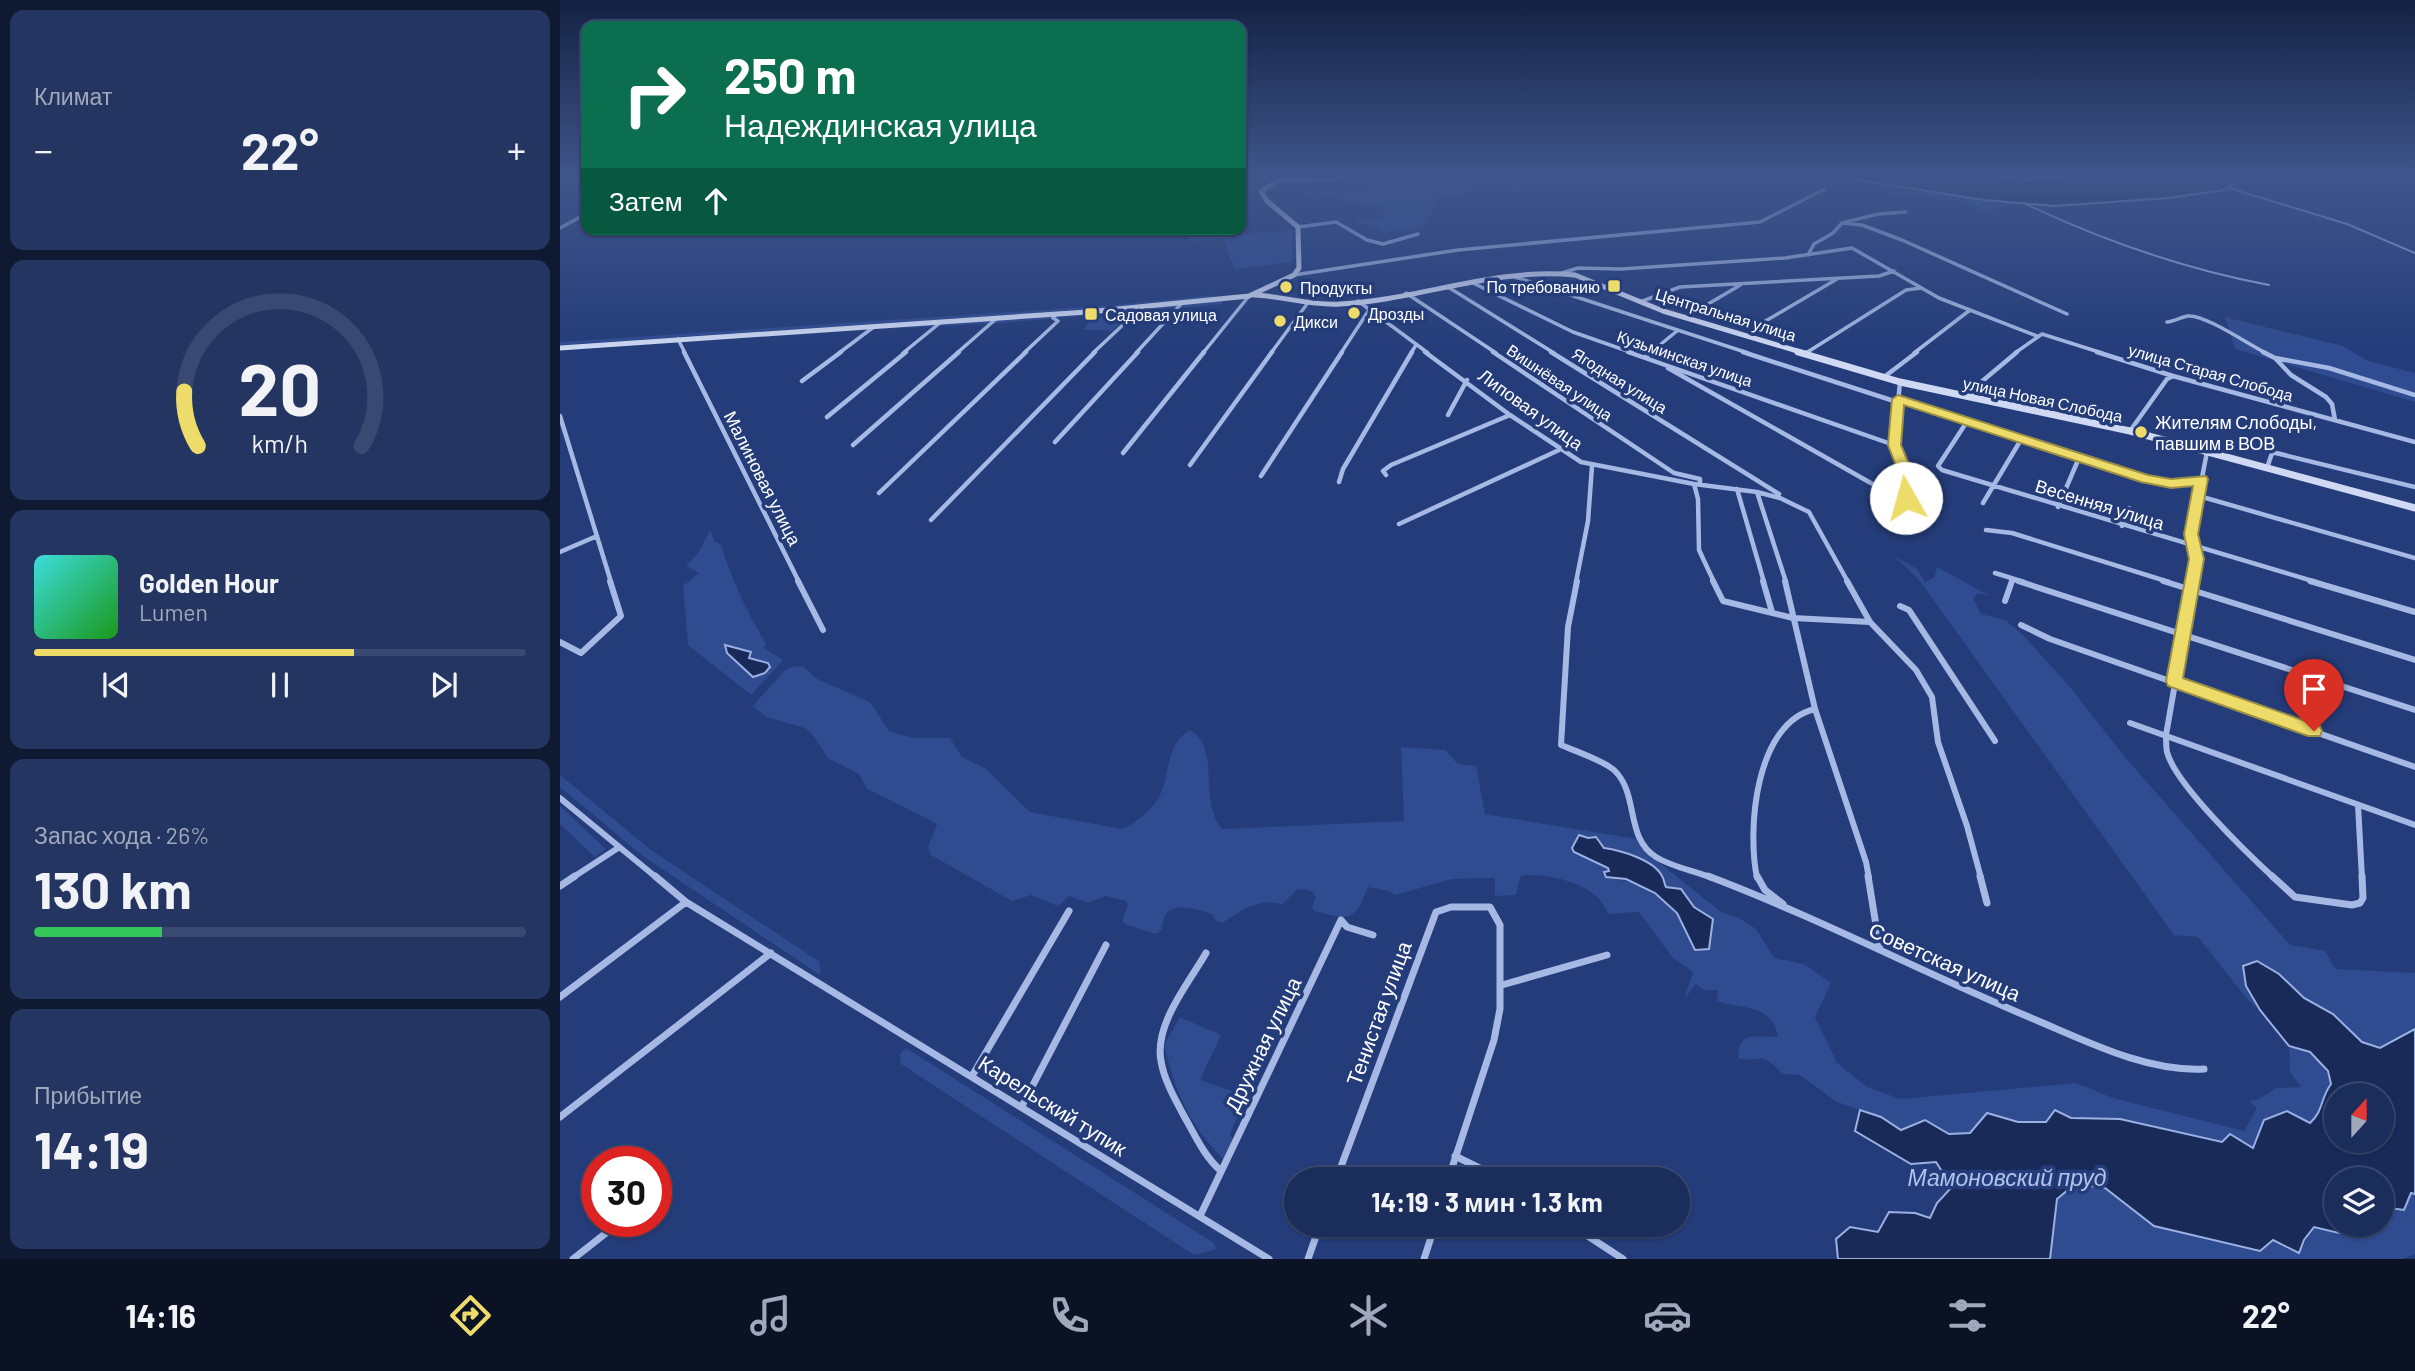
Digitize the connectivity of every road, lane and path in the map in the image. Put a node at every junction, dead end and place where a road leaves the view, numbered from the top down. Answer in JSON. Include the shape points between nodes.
{"nodes":[{"id":1,"x":1297,"y":234,"type":"edge"},
{"id":2,"x":1351,"y":234,"type":"edge"},
{"id":3,"x":1418,"y":234,"type":"dead end"},
{"id":4,"x":1633,"y":234,"type":"edge"},
{"id":5,"x":1828,"y":234,"type":"edge"},
{"id":6,"x":1885,"y":234,"type":"edge"},
{"id":7,"x":1808,"y":255,"type":"junction"},
{"id":8,"x":1894,"y":271,"type":"junction"},
{"id":9,"x":1562,"y":273,"type":"junction"},
{"id":10,"x":1294,"y":275,"type":"junction"},
{"id":11,"x":1514,"y":277,"type":"junction"},
{"id":12,"x":1837,"y":279,"type":"junction"},
{"id":13,"x":1473,"y":283,"type":"junction"},
{"id":14,"x":1742,"y":284,"type":"junction"},
{"id":15,"x":1448,"y":286,"type":"junction"},
{"id":16,"x":1269,"y":288,"type":"junction"},
{"id":17,"x":1921,"y":288,"type":"junction"},
{"id":18,"x":1406,"y":293,"type":"junction"},
{"id":19,"x":1252,"y":296,"type":"junction"},
{"id":20,"x":1283,"y":297,"type":"junction"},
{"id":21,"x":1359,"y":301,"type":"junction"},
{"id":22,"x":1640,"y":302,"type":"junction"},
{"id":23,"x":1182,"y":303,"type":"junction"},
{"id":24,"x":1307,"y":304,"type":"junction"},
{"id":25,"x":1143,"y":306,"type":"junction"},
{"id":26,"x":1369,"y":310,"type":"junction"},
{"id":27,"x":1970,"y":310,"type":"junction"},
{"id":28,"x":1057,"y":314,"type":"junction"},
{"id":29,"x":2067,"y":314,"type":"dead end"},
{"id":30,"x":1693,"y":317,"type":"junction"},
{"id":31,"x":997,"y":318,"type":"junction"},
{"id":32,"x":942,"y":322,"type":"junction"},
{"id":33,"x":2167,"y":322,"type":"dead end"},
{"id":34,"x":875,"y":326,"type":"junction"},
{"id":35,"x":1752,"y":329,"type":"dead end"},
{"id":36,"x":1679,"y":331,"type":"junction"},
{"id":37,"x":2040,"y":335,"type":"junction"},
{"id":38,"x":678,"y":339,"type":"junction"},
{"id":39,"x":1416,"y":345,"type":"junction"},
{"id":40,"x":560,"y":348,"type":"edge"},
{"id":41,"x":1806,"y":353,"type":"junction"},
{"id":42,"x":1645,"y":357,"type":"junction"},
{"id":43,"x":2275,"y":358,"type":"junction"},
{"id":44,"x":1654,"y":360,"type":"junction"},
{"id":45,"x":2173,"y":376,"type":"junction"},
{"id":46,"x":1884,"y":377,"type":"junction"},
{"id":47,"x":1467,"y":380,"type":"junction"},
{"id":48,"x":802,"y":381,"type":"dead end"},
{"id":49,"x":1900,"y":382,"type":"junction"},
{"id":50,"x":2415,"y":395,"type":"edge"},
{"id":51,"x":1969,"y":398,"type":"junction"},
{"id":52,"x":1898,"y":400,"type":"junction"},
{"id":53,"x":1448,"y":415,"type":"dead end"},
{"id":54,"x":1510,"y":415,"type":"junction"},
{"id":55,"x":560,"y":416,"type":"edge"},
{"id":56,"x":827,"y":417,"type":"dead end"},
{"id":57,"x":2335,"y":419,"type":"junction"},
{"id":58,"x":1968,"y":420,"type":"junction"},
{"id":59,"x":2130,"y":431,"type":"junction"},
{"id":60,"x":2022,"y":438,"type":"junction"},
{"id":61,"x":1055,"y":442,"type":"dead end"},
{"id":62,"x":2415,"y":442,"type":"edge"},
{"id":63,"x":853,"y":445,"type":"dead end"},
{"id":64,"x":1894,"y":445,"type":"junction"},
{"id":65,"x":1559,"y":450,"type":"junction"},
{"id":66,"x":2207,"y":452,"type":"junction"},
{"id":67,"x":1123,"y":453,"type":"dead end"},
{"id":68,"x":2079,"y":458,"type":"junction"},
{"id":69,"x":1190,"y":465,"type":"dead end"},
{"id":70,"x":1592,"y":466,"type":"junction"},
{"id":71,"x":1938,"y":468,"type":"joint"},
{"id":72,"x":2267,"y":468,"type":"junction"},
{"id":73,"x":1386,"y":475,"type":"dead end"},
{"id":74,"x":1261,"y":476,"type":"dead end"},
{"id":75,"x":2201,"y":479,"type":"junction"},
{"id":76,"x":1339,"y":482,"type":"dead end"},
{"id":77,"x":1697,"y":484,"type":"junction"},
{"id":78,"x":1992,"y":486,"type":"junction"},
{"id":79,"x":2415,"y":487,"type":"edge"},
{"id":80,"x":1737,"y":489,"type":"junction"},
{"id":81,"x":1757,"y":492,"type":"junction"},
{"id":82,"x":878,"y":493,"type":"dead end"},
{"id":83,"x":1779,"y":494,"type":"dead end"},
{"id":84,"x":2199,"y":496,"type":"junction"},
{"id":85,"x":1983,"y":503,"type":"dead end"},
{"id":86,"x":2057,"y":507,"type":"junction"},
{"id":87,"x":2129,"y":508,"type":"dead end"},
{"id":88,"x":2415,"y":508,"type":"edge"},
{"id":89,"x":931,"y":520,"type":"dead end"},
{"id":90,"x":1399,"y":524,"type":"dead end"},
{"id":91,"x":2122,"y":526,"type":"junction"},
{"id":92,"x":1986,"y":530,"type":"dead end"},
{"id":93,"x":597,"y":536,"type":"junction"},
{"id":94,"x":2194,"y":547,"type":"junction"},
{"id":95,"x":560,"y":552,"type":"edge"},
{"id":96,"x":2415,"y":558,"type":"edge"},
{"id":97,"x":1995,"y":573,"type":"dead end"},
{"id":98,"x":2013,"y":579,"type":"junction"},
{"id":99,"x":2191,"y":589,"type":"junction"},
{"id":100,"x":2005,"y":601,"type":"dead end"},
{"id":101,"x":1900,"y":606,"type":"dead end"},
{"id":102,"x":1772,"y":612,"type":"junction"},
{"id":103,"x":2415,"y":612,"type":"edge"},
{"id":104,"x":620,"y":618,"type":"joint"},
{"id":105,"x":1793,"y":618,"type":"junction"},
{"id":106,"x":1870,"y":622,"type":"junction"},
{"id":107,"x":2021,"y":625,"type":"dead end"},
{"id":108,"x":823,"y":629,"type":"dead end"},
{"id":109,"x":2184,"y":633,"type":"junction"},
{"id":110,"x":560,"y":642,"type":"edge"},
{"id":111,"x":2415,"y":660,"type":"edge"},
{"id":112,"x":2174,"y":681,"type":"junction"},
{"id":113,"x":1815,"y":709,"type":"junction"},
{"id":114,"x":2415,"y":710,"type":"edge"},
{"id":115,"x":2130,"y":723,"type":"dead end"},
{"id":116,"x":2166,"y":734,"type":"junction"},
{"id":117,"x":1995,"y":741,"type":"dead end"},
{"id":118,"x":2415,"y":767,"type":"edge"},
{"id":119,"x":561,"y":800,"type":"edge"},
{"id":120,"x":2358,"y":805,"type":"junction"},
{"id":121,"x":2415,"y":825,"type":"edge"},
{"id":122,"x":618,"y":848,"type":"junction"},
{"id":123,"x":560,"y":886,"type":"edge"},
{"id":124,"x":686,"y":902,"type":"junction"},
{"id":125,"x":1987,"y":903,"type":"dead end"},
{"id":126,"x":1490,"y":907,"type":"joint"},
{"id":127,"x":1069,"y":911,"type":"dead end"},
{"id":128,"x":1811,"y":921,"type":"junction"},
{"id":129,"x":1373,"y":935,"type":"dead end"},
{"id":130,"x":1106,"y":945,"type":"dead end"},
{"id":131,"x":1880,"y":950,"type":"junction"},
{"id":132,"x":771,"y":953,"type":"junction"},
{"id":133,"x":1206,"y":953,"type":"dead end"},
{"id":134,"x":1607,"y":955,"type":"dead end"},
{"id":135,"x":1502,"y":985,"type":"junction"},
{"id":136,"x":560,"y":997,"type":"edge"},
{"id":137,"x":2204,"y":1069,"type":"dead end"},
{"id":138,"x":972,"y":1076,"type":"junction"},
{"id":139,"x":1021,"y":1106,"type":"junction"},
{"id":140,"x":560,"y":1117,"type":"edge"},
{"id":141,"x":1455,"y":1156,"type":"junction"},
{"id":142,"x":1341,"y":1167,"type":"edge"},
{"id":143,"x":1452,"y":1167,"type":"edge"},
{"id":144,"x":1477,"y":1167,"type":"edge"},
{"id":145,"x":1220,"y":1170,"type":"junction"},
{"id":146,"x":1200,"y":1216,"type":"junction"},
{"id":147,"x":601,"y":1237,"type":"edge"},
{"id":148,"x":1316,"y":1237,"type":"edge"},
{"id":149,"x":1431,"y":1237,"type":"edge"},
{"id":150,"x":1590,"y":1237,"type":"edge"},
{"id":151,"x":573,"y":1259,"type":"edge"},
{"id":152,"x":1269,"y":1259,"type":"edge"},
{"id":153,"x":1308,"y":1259,"type":"edge"},
{"id":154,"x":1424,"y":1259,"type":"edge"},
{"id":155,"x":1623,"y":1259,"type":"edge"}],
"edges":[{"from":1,"to":10,"type":"street","via":[[1299,268]]},
{"from":2,"to":3,"type":"street","via":[[1383,245]]},
{"from":4,"to":10,"type":"street","via":[[1458,250]]},
{"from":5,"to":7,"type":"street"},
{"from":6,"to":29,"type":"street"},
{"from":7,"to":8,"type":"street","name":"улица Старая Слобода","via":[[1853,248]]},
{"from":7,"to":9,"type":"street","name":"улица Старая Слобода","via":[[1578,268]]},
{"from":8,"to":12,"type":"street"},
{"from":8,"to":17,"type":"street","name":"улица Старая Слобода"},
{"from":9,"to":11,"type":"street","name":"Центральная улица"},
{"from":9,"to":22,"type":"street","name":"Центральная улица"},
{"from":10,"to":16,"type":"street"},
{"from":11,"to":13,"type":"street","name":"Центральная улица"},
{"from":11,"to":36,"type":"street"},
{"from":12,"to":14,"type":"street"},
{"from":12,"to":35,"type":"street"},
{"from":13,"to":15,"type":"street","name":"Центральная улица"},
{"from":13,"to":42,"type":"street","name":"Кузьминская улица","via":[[1573,332]]},
{"from":14,"to":22,"type":"street","via":[[1675,288]]},
{"from":14,"to":30,"type":"street"},
{"from":15,"to":18,"type":"street","name":"Центральная улица"},
{"from":15,"to":83,"type":"street","name":"Ягодная улица"},
{"from":16,"to":19,"type":"street"},
{"from":16,"to":20,"type":"street"},
{"from":17,"to":27,"type":"street","name":"улица Старая Слобода"},
{"from":17,"to":41,"type":"street","via":[[1906,290]]},
{"from":18,"to":21,"type":"street","name":"Центральная улица"},
{"from":18,"to":77,"type":"street","name":"Вишнёвая улица","via":[[1674,472],[1700,479]]},
{"from":19,"to":20,"type":"street","name":"Центральная улица"},
{"from":19,"to":23,"type":"street"},
{"from":19,"to":67,"type":"street"},
{"from":20,"to":24,"type":"street","name":"Центральная улица"},
{"from":21,"to":24,"type":"street","name":"Центральная улица"},
{"from":21,"to":26,"type":"street","name":"Липовая улица"},
{"from":22,"to":30,"type":"street","name":"Центральная улица"},
{"from":23,"to":25,"type":"street"},
{"from":23,"to":61,"type":"street"},
{"from":24,"to":69,"type":"street"},
{"from":25,"to":28,"type":"street"},
{"from":25,"to":89,"type":"street"},
{"from":26,"to":39,"type":"street","name":"Липовая улица"},
{"from":26,"to":74,"type":"street"},
{"from":27,"to":37,"type":"street","name":"улица Старая Слобода"},
{"from":27,"to":46,"type":"street"},
{"from":28,"to":31,"type":"street"},
{"from":28,"to":82,"type":"street","via":[[1053,318],[1058,321]]},
{"from":30,"to":36,"type":"street"},
{"from":30,"to":41,"type":"street","name":"Центральная улица"},
{"from":31,"to":32,"type":"street"},
{"from":31,"to":63,"type":"street"},
{"from":32,"to":34,"type":"street"},
{"from":32,"to":56,"type":"street"},
{"from":33,"to":43,"type":"street","via":[[2186,316],[2208,319]]},
{"from":34,"to":38,"type":"street"},
{"from":34,"to":48,"type":"street"},
{"from":36,"to":42,"type":"street"},
{"from":36,"to":52,"type":"street"},
{"from":37,"to":45,"type":"street","name":"улица Старая Слобода"},
{"from":37,"to":51,"type":"street","via":[[1974,388]]},
{"from":38,"to":40,"type":"street"},
{"from":38,"to":108,"type":"street","name":"Малиновая улица"},
{"from":39,"to":47,"type":"street","name":"Липовая улица"},
{"from":39,"to":76,"type":"street"},
{"from":41,"to":46,"type":"street","name":"Центральная улица"},
{"from":42,"to":44,"type":"street","name":"Кузьминская улица"},
{"from":43,"to":50,"type":"street","via":[[2329,368]]},
{"from":43,"to":57,"type":"street","via":[[2333,404]]},
{"from":44,"to":64,"type":"street","name":"Кузьминская улица"},
{"from":44,"to":64,"type":"street","via":[[1899,499],[1906,498],[1907,476]]},
{"from":45,"to":57,"type":"street","name":"улица Старая Слобода"},
{"from":45,"to":59,"type":"street"},
{"from":46,"to":49,"type":"street","name":"Центральная улица"},
{"from":47,"to":53,"type":"street"},
{"from":47,"to":54,"type":"street","name":"Липовая улица"},
{"from":49,"to":51,"type":"street","name":"улица Новая Слобода"},
{"from":49,"to":52,"type":"street"},
{"from":51,"to":59,"type":"street","name":"улица Новая Слобода"},
{"from":52,"to":58,"type":"street"},
{"from":52,"to":64,"type":"street"},
{"from":54,"to":65,"type":"street","name":"Липовая улица"},
{"from":54,"to":73,"type":"street","via":[[1391,465],[1382,471]]},
{"from":55,"to":93,"type":"street"},
{"from":57,"to":62,"type":"street","name":"улица Старая Слобода"},
{"from":58,"to":60,"type":"street"},
{"from":58,"to":71,"type":"street"},
{"from":59,"to":66,"type":"street","name":"улица Новая Слобода"},
{"from":60,"to":68,"type":"street"},
{"from":60,"to":78,"type":"street"},
{"from":65,"to":70,"type":"street","name":"Липовая улица"},
{"from":65,"to":90,"type":"street"},
{"from":66,"to":72,"type":"street"},
{"from":66,"to":75,"type":"street"},
{"from":68,"to":75,"type":"street","via":[[2158,482]]},
{"from":68,"to":86,"type":"street"},
{"from":70,"to":77,"type":"street","name":"Липовая улица"},
{"from":70,"to":128,"type":"street","name":"Советская улица","via":[[1588,521],[1567,627],[1561,745],[1614,769],[1627,787],[1636,831],[1656,857]]},
{"from":71,"to":78,"type":"street","name":"Весенняя улица"},
{"from":72,"to":79,"type":"street","via":[[2276,453]]},
{"from":72,"to":88,"type":"street"},
{"from":75,"to":84,"type":"street"},
{"from":77,"to":80,"type":"street","name":"Липовая улица"},
{"from":77,"to":102,"type":"street","via":[[1699,550],[1723,601]]},
{"from":78,"to":85,"type":"street"},
{"from":78,"to":86,"type":"street","name":"Весенняя улица"},
{"from":80,"to":81,"type":"street","name":"Липовая улица"},
{"from":80,"to":102,"type":"street"},
{"from":81,"to":105,"type":"street"},
{"from":81,"to":106,"type":"street","name":"Липовая улица","via":[[1809,512]]},
{"from":84,"to":94,"type":"street","via":[[2191,534]]},
{"from":84,"to":96,"type":"street"},
{"from":86,"to":91,"type":"street","name":"Весенняя улица"},
{"from":87,"to":91,"type":"street"},
{"from":91,"to":94,"type":"street","name":"Весенняя улица"},
{"from":92,"to":99,"type":"street","via":[[2012,533]]},
{"from":93,"to":95,"type":"street"},
{"from":93,"to":104,"type":"street"},
{"from":94,"to":99,"type":"street","via":[[2197,559]]},
{"from":94,"to":103,"type":"street","name":"Весенняя улица"},
{"from":97,"to":98,"type":"street"},
{"from":98,"to":100,"type":"street"},
{"from":98,"to":109,"type":"street"},
{"from":99,"to":109,"type":"street"},
{"from":99,"to":111,"type":"street"},
{"from":101,"to":117,"type":"street","via":[[1909,610]]},
{"from":102,"to":105,"type":"street"},
{"from":104,"to":110,"type":"street","via":[[581,653]]},
{"from":105,"to":106,"type":"street"},
{"from":105,"to":113,"type":"street"},
{"from":106,"to":125,"type":"street","via":[[1916,670],[1931,697],[1938,742]]},
{"from":107,"to":112,"type":"street"},
{"from":109,"to":112,"type":"street"},
{"from":109,"to":114,"type":"street"},
{"from":112,"to":116,"type":"street"},
{"from":112,"to":118,"type":"street"},
{"from":113,"to":128,"type":"street","via":[[1776,737],[1755,808],[1755,863],[1760,884],[1776,900]]},
{"from":113,"to":131,"type":"street","via":[[1865,860]]},
{"from":115,"to":116,"type":"street"},
{"from":116,"to":120,"type":"street"},
{"from":116,"to":120,"type":"street","via":[[2167,752],[2176,771],[2245,852],[2295,897],[2360,903]]},
{"from":119,"to":122,"type":"street","name":"Карельский тупик"},
{"from":120,"to":121,"type":"street"},
{"from":122,"to":123,"type":"street"},
{"from":122,"to":124,"type":"street","name":"Карельский тупик"},
{"from":124,"to":132,"type":"street","name":"Карельский тупик"},
{"from":124,"to":136,"type":"street"},
{"from":126,"to":135,"type":"street","via":[[1500,925]]},
{"from":126,"to":142,"type":"street","name":"Тенистая улица","via":[[1459,904],[1436,912]]},
{"from":127,"to":138,"type":"street"},
{"from":128,"to":131,"type":"street","name":"Советская улица"},
{"from":129,"to":145,"type":"street","name":"Дружная улица","via":[[1347,927],[1341,920]]},
{"from":130,"to":139,"type":"street"},
{"from":131,"to":137,"type":"street","name":"Советская улица","via":[[2107,1050],[2183,1070]]},
{"from":132,"to":138,"type":"street","name":"Карельский тупик"},
{"from":132,"to":140,"type":"street"},
{"from":133,"to":145,"type":"street","via":[[1163,1034],[1159,1053],[1173,1093],[1211,1162]]},
{"from":134,"to":135,"type":"street"},
{"from":135,"to":141,"type":"street","via":[[1494,1040]]},
{"from":138,"to":139,"type":"street","name":"Карельский тупик"},
{"from":139,"to":146,"type":"street","name":"Карельский тупик"},
{"from":141,"to":143,"type":"street"},
{"from":141,"to":144,"type":"street"},
{"from":145,"to":146,"type":"street","name":"Дружная улица"},
{"from":146,"to":152,"type":"street","name":"Карельский тупик"},
{"from":147,"to":151,"type":"street"},
{"from":148,"to":153,"type":"street"},
{"from":149,"to":154,"type":"street"},
{"from":150,"to":155,"type":"street"}]}
